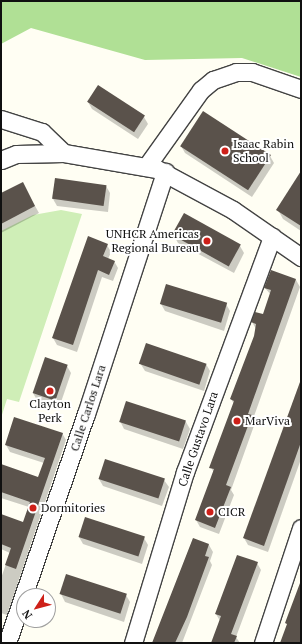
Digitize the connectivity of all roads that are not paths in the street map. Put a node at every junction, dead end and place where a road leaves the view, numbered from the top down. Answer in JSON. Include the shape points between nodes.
{"nodes":[{"id":1,"x":301,"y":89,"type":"edge"},
{"id":2,"x":1,"y":119,"type":"edge"},
{"id":3,"x":28,"y":128,"type":"junction"},
{"id":4,"x":64,"y":153,"type":"junction"},
{"id":5,"x":9,"y":157,"type":"edge"},
{"id":6,"x":146,"y":167,"type":"junction"},
{"id":7,"x":165,"y":172,"type":"junction"},
{"id":8,"x":272,"y":237,"type":"junction"},
{"id":9,"x":301,"y":257,"type":"edge"},
{"id":10,"x":301,"y":528,"type":"edge"},
{"id":11,"x":7,"y":643,"type":"edge"},
{"id":12,"x":132,"y":643,"type":"edge"},
{"id":13,"x":263,"y":643,"type":"edge"}],
"edges":[{"from":1,"to":6,"type":"street","via":[[252,72],[236,72],[213,80],[201,90]]},
{"from":2,"to":3,"type":"street"},
{"from":3,"to":4,"type":"street","via":[[42,132]]},
{"from":3,"to":5,"type":"street","via":[[30,141],[26,148]]},
{"from":4,"to":5,"type":"street"},
{"from":4,"to":6,"type":"street"},
{"from":6,"to":7,"type":"street"},
{"from":7,"to":8,"type":"street","via":[[233,210]]},
{"from":7,"to":11,"type":"street","name":"Calle Carlos Lara","via":[[86,414]]},
{"from":8,"to":9,"type":"street"},
{"from":8,"to":12,"type":"street","name":"Calle Gustavo Lara","via":[[185,472]]},
{"from":10,"to":13,"type":"street"}]}
